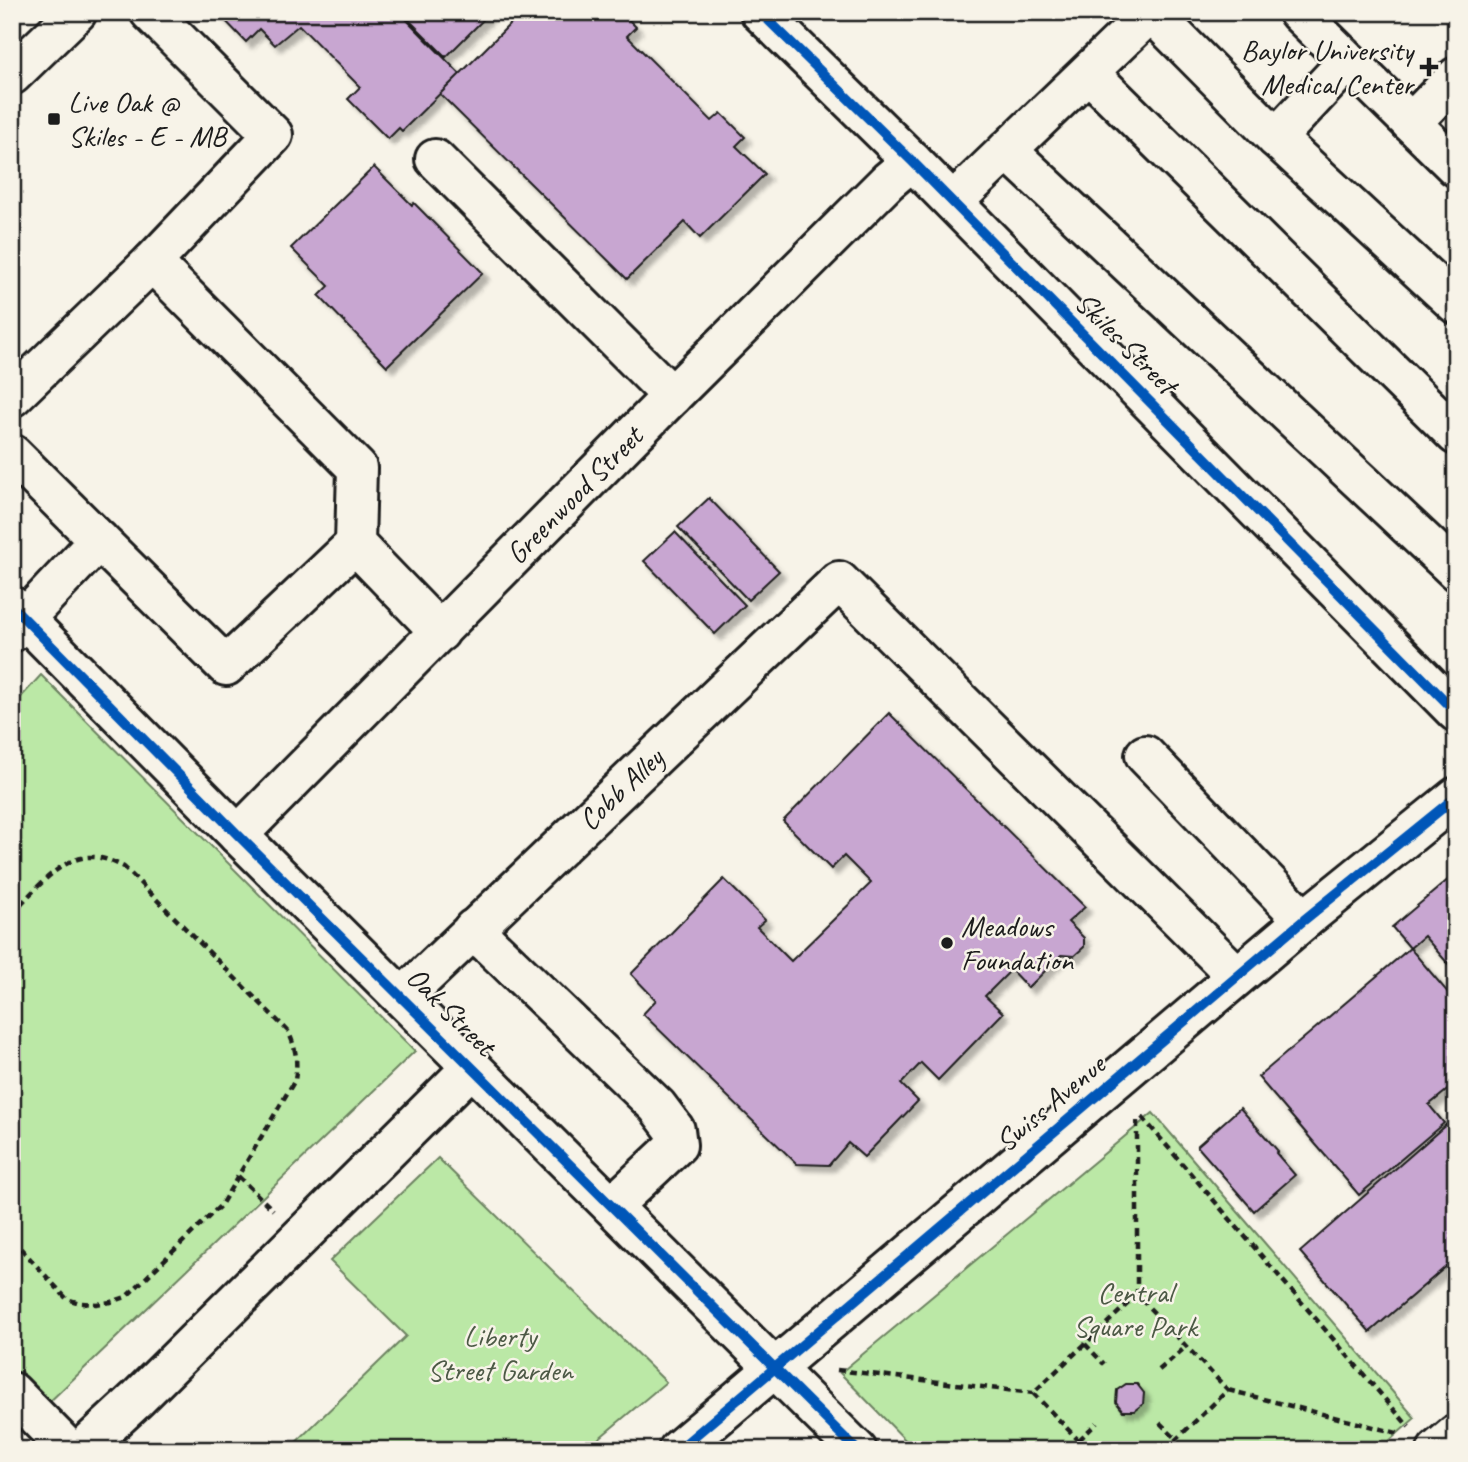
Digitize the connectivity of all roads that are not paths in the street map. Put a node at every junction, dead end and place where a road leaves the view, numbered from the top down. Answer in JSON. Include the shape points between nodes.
{"nodes":[{"id":1,"x":77,"y":12,"type":"edge"},
{"id":2,"x":150,"y":12,"type":"edge"},
{"id":3,"x":1298,"y":12,"type":"edge"},
{"id":4,"x":779,"y":19,"type":"edge"},
{"id":5,"x":1348,"y":61,"type":"junction"},
{"id":6,"x":1089,"y":73,"type":"junction"},
{"id":7,"x":12,"y":75,"type":"edge"},
{"id":8,"x":1456,"y":77,"type":"edge"},
{"id":9,"x":1411,"y":123,"type":"junction"},
{"id":10,"x":1276,"y":138,"type":"junction"},
{"id":11,"x":1007,"y":150,"type":"junction"},
{"id":12,"x":435,"y":159,"type":"dead end"},
{"id":13,"x":912,"y":160,"type":"junction"},
{"id":14,"x":1456,"y":167,"type":"edge"},
{"id":15,"x":953,"y":202,"type":"junction"},
{"id":16,"x":152,"y":262,"type":"junction"},
{"id":17,"x":1456,"y":304,"type":"edge"},
{"id":18,"x":672,"y":396,"type":"junction"},
{"id":19,"x":12,"y":397,"type":"edge"},
{"id":20,"x":1456,"y":435,"type":"edge"},
{"id":21,"x":12,"y":454,"type":"edge"},
{"id":22,"x":99,"y":540,"type":"junction"},
{"id":23,"x":355,"y":544,"type":"junction"},
{"id":24,"x":1456,"y":571,"type":"edge"},
{"id":25,"x":17,"y":619,"type":"edge"},
{"id":26,"x":440,"y":632,"type":"junction"},
{"id":27,"x":1456,"y":712,"type":"edge"},
{"id":28,"x":1145,"y":755,"type":"dead end"},
{"id":29,"x":1456,"y":797,"type":"edge"},
{"id":30,"x":238,"y":835,"type":"junction"},
{"id":31,"x":1304,"y":920,"type":"junction"},
{"id":32,"x":474,"y":929,"type":"junction"},
{"id":33,"x":1237,"y":976,"type":"junction"},
{"id":34,"x":403,"y":997,"type":"junction"},
{"id":35,"x":472,"y":1067,"type":"junction"},
{"id":36,"x":612,"y":1206,"type":"junction"},
{"id":37,"x":774,"y":1369,"type":"junction"},
{"id":38,"x":12,"y":1392,"type":"edge"},
{"id":39,"x":1456,"y":1434,"type":"edge"},
{"id":40,"x":1423,"y":1439,"type":"edge"},
{"id":41,"x":69,"y":1450,"type":"edge"},
{"id":42,"x":82,"y":1450,"type":"edge"},
{"id":43,"x":678,"y":1450,"type":"edge"},
{"id":44,"x":857,"y":1450,"type":"edge"}],
"edges":[{"from":1,"to":7,"type":"street"},
{"from":2,"to":16,"type":"street","via":[[273,135]]},
{"from":3,"to":5,"type":"street"},
{"from":4,"to":13,"type":"street","name":"Skiles Street"},
{"from":5,"to":9,"type":"street"},
{"from":5,"to":10,"type":"street"},
{"from":6,"to":10,"type":"street","via":[[1151,12]]},
{"from":6,"to":11,"type":"street"},
{"from":6,"to":20,"type":"street"},
{"from":8,"to":9,"type":"street"},
{"from":9,"to":14,"type":"street"},
{"from":10,"to":17,"type":"street"},
{"from":11,"to":15,"type":"street"},
{"from":11,"to":24,"type":"street"},
{"from":12,"to":18,"type":"street"},
{"from":13,"to":15,"type":"street","name":"Skiles Street"},
{"from":13,"to":18,"type":"street","name":"Greenwood Street"},
{"from":15,"to":27,"type":"street","name":"Skiles Street"},
{"from":16,"to":19,"type":"street"},
{"from":16,"to":23,"type":"street","via":[[357,468]]},
{"from":18,"to":26,"type":"street","name":"Greenwood Street"},
{"from":21,"to":22,"type":"street"},
{"from":22,"to":23,"type":"street","via":[[226,666]]},
{"from":22,"to":25,"type":"street"},
{"from":23,"to":26,"type":"street"},
{"from":25,"to":30,"type":"street","name":"Oak Street"},
{"from":26,"to":30,"type":"street","name":"Greenwood Street"},
{"from":28,"to":31,"type":"street"},
{"from":29,"to":31,"type":"street","name":"Swiss Avenue"},
{"from":30,"to":34,"type":"street","name":"Oak Street"},
{"from":31,"to":33,"type":"street","name":"Swiss Avenue"},
{"from":32,"to":33,"type":"street","name":"Cobb Alley","via":[[839,581]]},
{"from":32,"to":34,"type":"street","name":"Cobb Alley"},
{"from":32,"to":36,"type":"street","via":[[657,1106],[676,1130],[677,1145]]},
{"from":33,"to":37,"type":"street","name":"Swiss Avenue"},
{"from":34,"to":35,"type":"street","name":"Oak Street"},
{"from":35,"to":36,"type":"street","name":"Oak Street"},
{"from":35,"to":42,"type":"street"},
{"from":36,"to":37,"type":"street","name":"Oak Street"},
{"from":37,"to":43,"type":"street","name":"Swiss Avenue"},
{"from":37,"to":44,"type":"street","name":"Oak Street"},
{"from":38,"to":41,"type":"street"},
{"from":39,"to":40,"type":"street"}]}
